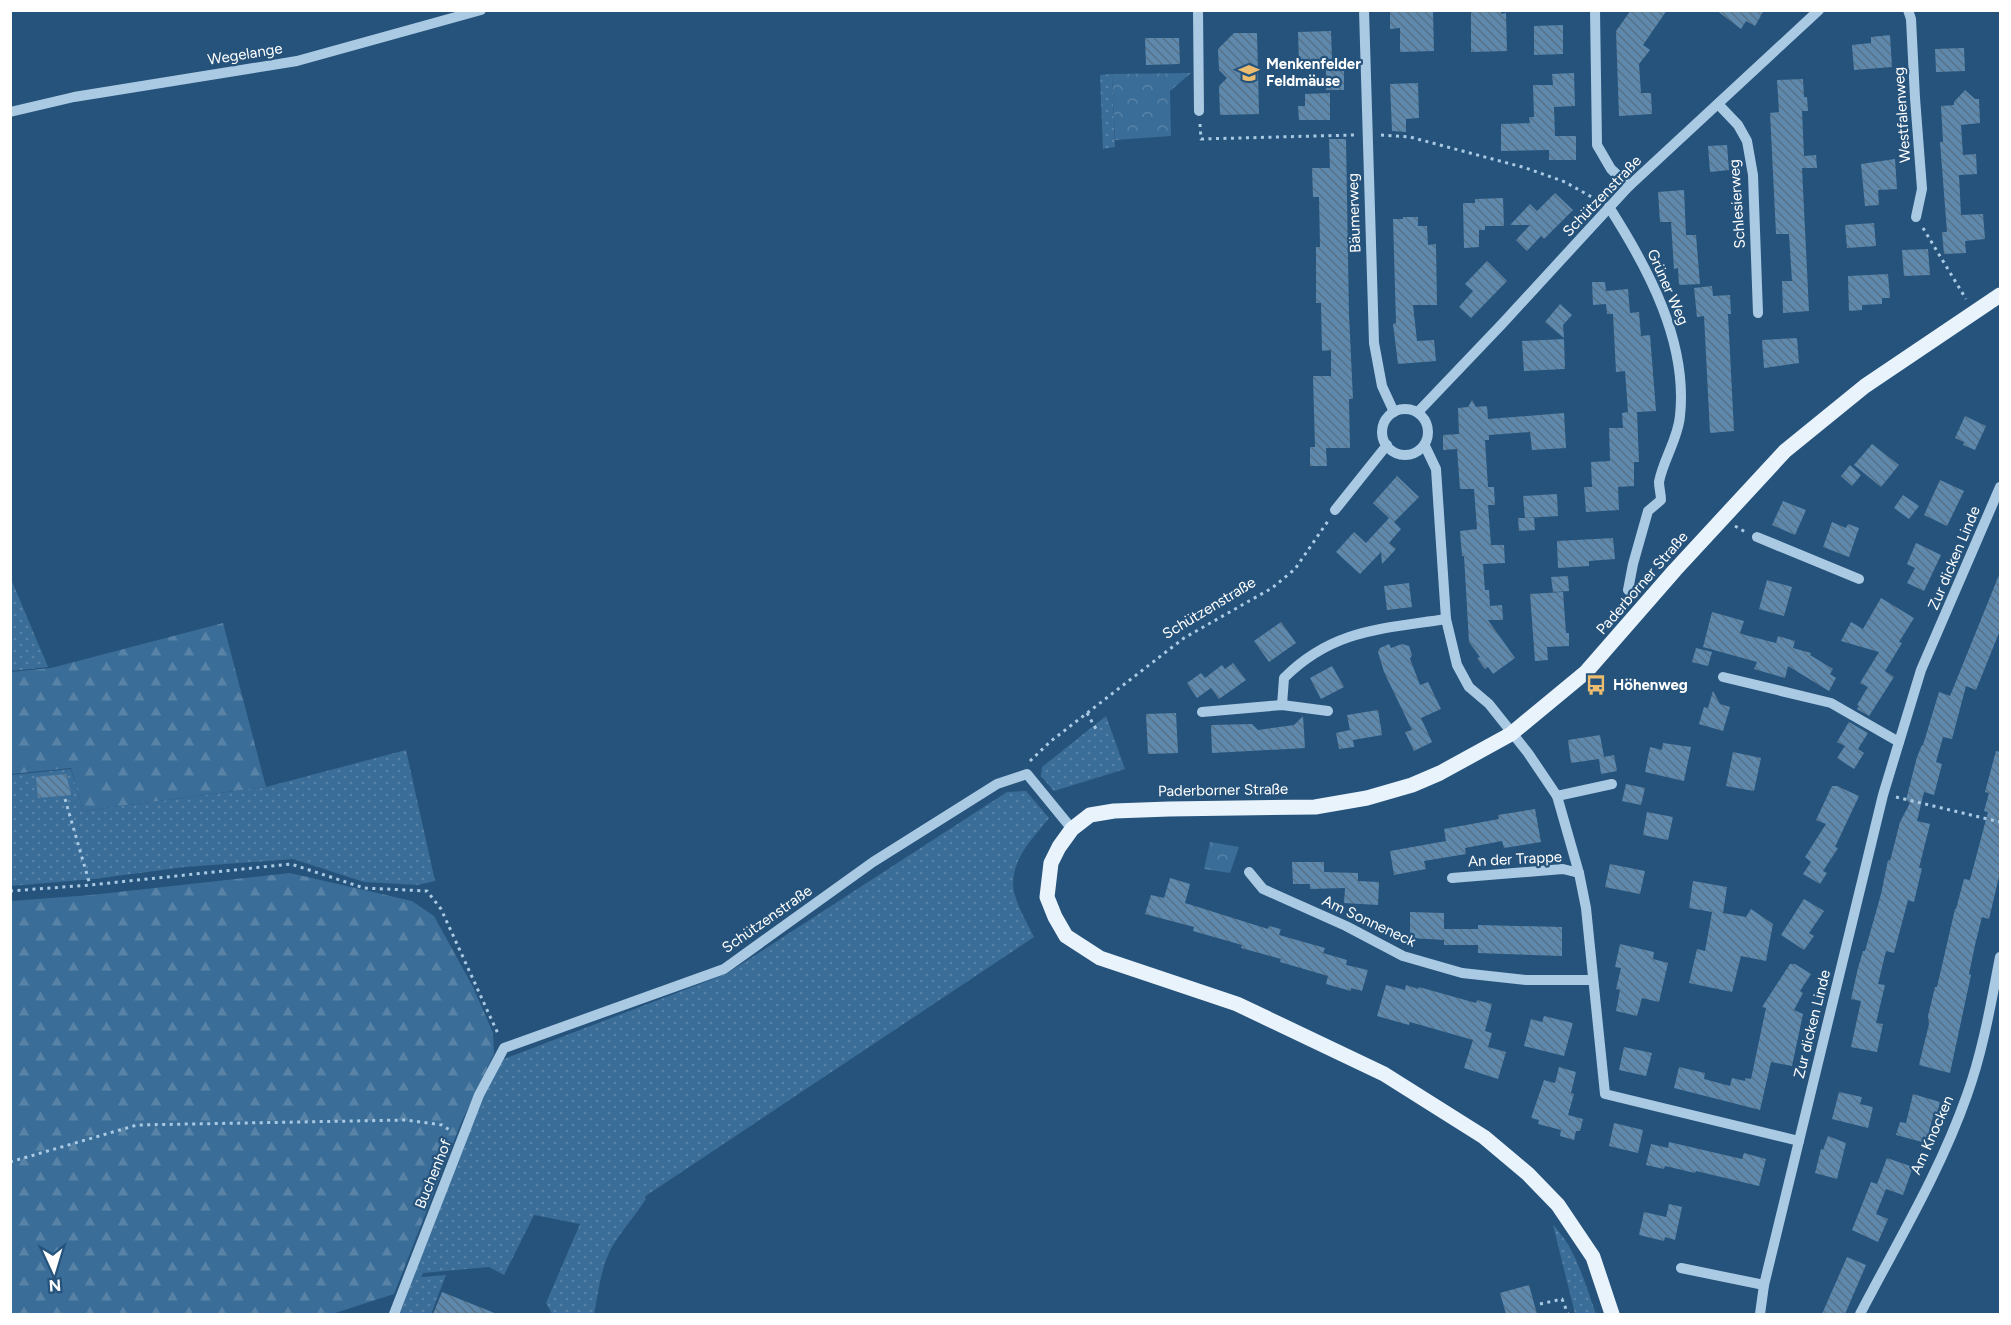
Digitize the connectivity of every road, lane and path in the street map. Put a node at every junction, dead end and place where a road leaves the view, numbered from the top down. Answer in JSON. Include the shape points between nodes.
{"nodes":[{"id":1,"x":481,"y":10,"type":"edge"},
{"id":2,"x":1198,"y":10,"type":"edge"},
{"id":3,"x":1364,"y":10,"type":"edge"},
{"id":4,"x":1595,"y":10,"type":"edge"},
{"id":5,"x":1819,"y":10,"type":"edge"},
{"id":6,"x":1908,"y":10,"type":"edge"},
{"id":7,"x":1718,"y":104,"type":"junction"},
{"id":8,"x":1199,"y":111,"type":"joint"},
{"id":9,"x":10,"y":112,"type":"edge"},
{"id":10,"x":1366,"y":134,"type":"junction"},
{"id":11,"x":1629,"y":186,"type":"junction"},
{"id":12,"x":1609,"y":207,"type":"junction"},
{"id":13,"x":1916,"y":217,"type":"joint"},
{"id":14,"x":2001,"y":295,"type":"edge"},
{"id":15,"x":1973,"y":311,"type":"junction"},
{"id":16,"x":1758,"y":313,"type":"dead end"},
{"id":17,"x":1394,"y":412,"type":"junction"},
{"id":18,"x":1418,"y":412,"type":"junction"},
{"id":19,"x":1387,"y":446,"type":"junction"},
{"id":20,"x":1425,"y":446,"type":"junction"},
{"id":21,"x":2001,"y":487,"type":"edge"},
{"id":22,"x":1335,"y":510,"type":"joint"},
{"id":23,"x":1757,"y":537,"type":"dead end"},
{"id":24,"x":1859,"y":579,"type":"dead end"},
{"id":25,"x":1628,"y":590,"type":"dead end"},
{"id":26,"x":1446,"y":619,"type":"junction"},
{"id":27,"x":1723,"y":676,"type":"dead end"},
{"id":28,"x":1282,"y":705,"type":"junction"},
{"id":29,"x":1328,"y":711,"type":"dead end"},
{"id":30,"x":1202,"y":712,"type":"dead end"},
{"id":31,"x":1087,"y":713,"type":"junction"},
{"id":32,"x":1096,"y":729,"type":"dead end"},
{"id":33,"x":1511,"y":734,"type":"junction"},
{"id":34,"x":1899,"y":742,"type":"junction"},
{"id":35,"x":1027,"y":774,"type":"junction"},
{"id":36,"x":1612,"y":784,"type":"dead end"},
{"id":37,"x":1557,"y":796,"type":"junction"},
{"id":38,"x":1897,"y":797,"type":"dead end"},
{"id":39,"x":65,"y":800,"type":"dead end"},
{"id":40,"x":2001,"y":822,"type":"edge"},
{"id":41,"x":1071,"y":829,"type":"junction"},
{"id":42,"x":1250,"y":872,"type":"dead end"},
{"id":43,"x":1579,"y":873,"type":"junction"},
{"id":44,"x":1452,"y":878,"type":"dead end"},
{"id":45,"x":90,"y":885,"type":"junction"},
{"id":46,"x":10,"y":891,"type":"edge"},
{"id":47,"x":2001,"y":957,"type":"edge"},
{"id":48,"x":1593,"y":980,"type":"junction"},
{"id":49,"x":504,"y":1048,"type":"junction"},
{"id":50,"x":464,"y":1139,"type":"junction"},
{"id":51,"x":1798,"y":1141,"type":"junction"},
{"id":52,"x":10,"y":1162,"type":"edge"},
{"id":53,"x":1681,"y":1268,"type":"dead end"},
{"id":54,"x":1764,"y":1285,"type":"junction"},
{"id":55,"x":1540,"y":1304,"type":"dead end"},
{"id":56,"x":394,"y":1314,"type":"edge"},
{"id":57,"x":1568,"y":1314,"type":"edge"},
{"id":58,"x":1612,"y":1314,"type":"edge"},
{"id":59,"x":1760,"y":1314,"type":"edge"},
{"id":60,"x":1860,"y":1314,"type":"edge"}],
"edges":[{"from":1,"to":9,"type":"street","name":"Wegelange","via":[[297,61],[74,97]]},
{"from":2,"to":8,"type":"street"},
{"from":3,"to":10,"type":"street","name":"Bäumerweg"},
{"from":4,"to":11,"type":"street","via":[[1597,145],[1611,169]]},
{"from":5,"to":7,"type":"street","name":"Schützenstraße"},
{"from":6,"to":13,"type":"street","name":"Westfalenweg","via":[[1922,189]]},
{"from":7,"to":11,"type":"street","name":"Schützenstraße"},
{"from":7,"to":16,"type":"street","name":"Schlesierweg","via":[[1738,124],[1747,141],[1753,175]]},
{"from":8,"to":10,"type":"path","via":[[1201,139]]},
{"from":10,"to":12,"type":"path","via":[[1410,137],[1508,162],[1565,182]]},
{"from":10,"to":17,"type":"street","name":"Bäumerweg","via":[[1374,343],[1382,386]]},
{"from":11,"to":12,"type":"street","name":"Schützenstraße"},
{"from":12,"to":18,"type":"street","name":"Schützenstraße"},
{"from":12,"to":25,"type":"street","name":"Grüner Weg","via":[[1630,240],[1671,327],[1680,369],[1680,418],[1659,483],[1661,500],[1648,511]]},
{"from":13,"to":15,"type":"path"},
{"from":14,"to":15,"type":"main road","name":"Paderborner Straße"},
{"from":15,"to":33,"type":"main road","name":"Paderborner Straße","via":[[1865,386],[1785,451],[1586,672]]},
{"from":17,"to":18,"type":"street"},
{"from":17,"to":19,"type":"street","via":[[1384,424],[1382,435]]},
{"from":18,"to":20,"type":"street","via":[[1427,424]]},
{"from":19,"to":20,"type":"street","via":[[1402,455]]},
{"from":19,"to":22,"type":"street"},
{"from":20,"to":26,"type":"street","via":[[1436,469]]},
{"from":21,"to":34,"type":"street","name":"Zur dicken Linde","via":[[1921,670]]},
{"from":22,"to":31,"type":"path","name":"Schützenstraße","via":[[1295,569],[1272,588],[1184,638]]},
{"from":23,"to":24,"type":"street"},
{"from":26,"to":28,"type":"street","via":[[1336,641],[1298,664],[1284,678]]},
{"from":26,"to":33,"type":"street","via":[[1457,665],[1469,687],[1489,704]]},
{"from":27,"to":34,"type":"street","via":[[1831,703]]},
{"from":28,"to":29,"type":"street"},
{"from":28,"to":30,"type":"street"},
{"from":31,"to":32,"type":"path"},
{"from":31,"to":35,"type":"path","name":"Schützenstraße","via":[[1031,759]]},
{"from":33,"to":37,"type":"street"},
{"from":33,"to":41,"type":"main road","name":"Paderborner Straße","via":[[1440,773],[1367,798],[1315,807],[1114,811],[1090,816]]},
{"from":34,"to":51,"type":"street","name":"Zur dicken Linde"},
{"from":35,"to":41,"type":"street"},
{"from":35,"to":49,"type":"street","name":"Schützenstraße","via":[[997,784],[873,862],[724,969]]},
{"from":36,"to":37,"type":"street"},
{"from":37,"to":43,"type":"street"},
{"from":38,"to":40,"type":"path"},
{"from":39,"to":45,"type":"path"},
{"from":41,"to":58,"type":"main road","name":"Paderborner Straße","via":[[1051,862],[1047,897],[1066,936],[1100,958],[1237,1004],[1374,1069],[1484,1137],[1528,1173],[1558,1205],[1593,1257]]},
{"from":42,"to":48,"type":"street","name":"Am Sonneneck","via":[[1263,889],[1403,956],[1462,973],[1526,980]]},
{"from":43,"to":44,"type":"street","name":"An der Trappe","via":[[1563,869]]},
{"from":43,"to":48,"type":"street"},
{"from":45,"to":46,"type":"path"},
{"from":45,"to":49,"type":"path","via":[[291,864],[364,888],[427,891],[441,909]]},
{"from":47,"to":60,"type":"street","name":"Am Knocken","via":[[1980,1054],[1948,1144]]},
{"from":48,"to":51,"type":"street","via":[[1605,1094]]},
{"from":49,"to":50,"type":"street","name":"Buchenhof","via":[[479,1095]]},
{"from":50,"to":52,"type":"path","via":[[442,1125],[406,1120],[137,1125]]},
{"from":50,"to":56,"type":"street","name":"Buchenhof"},
{"from":51,"to":54,"type":"street","name":"Zur dicken Linde"},
{"from":53,"to":54,"type":"street"},
{"from":54,"to":59,"type":"street","name":"Zur dicken Linde"},
{"from":55,"to":57,"type":"path","via":[[1562,1299]]}]}
